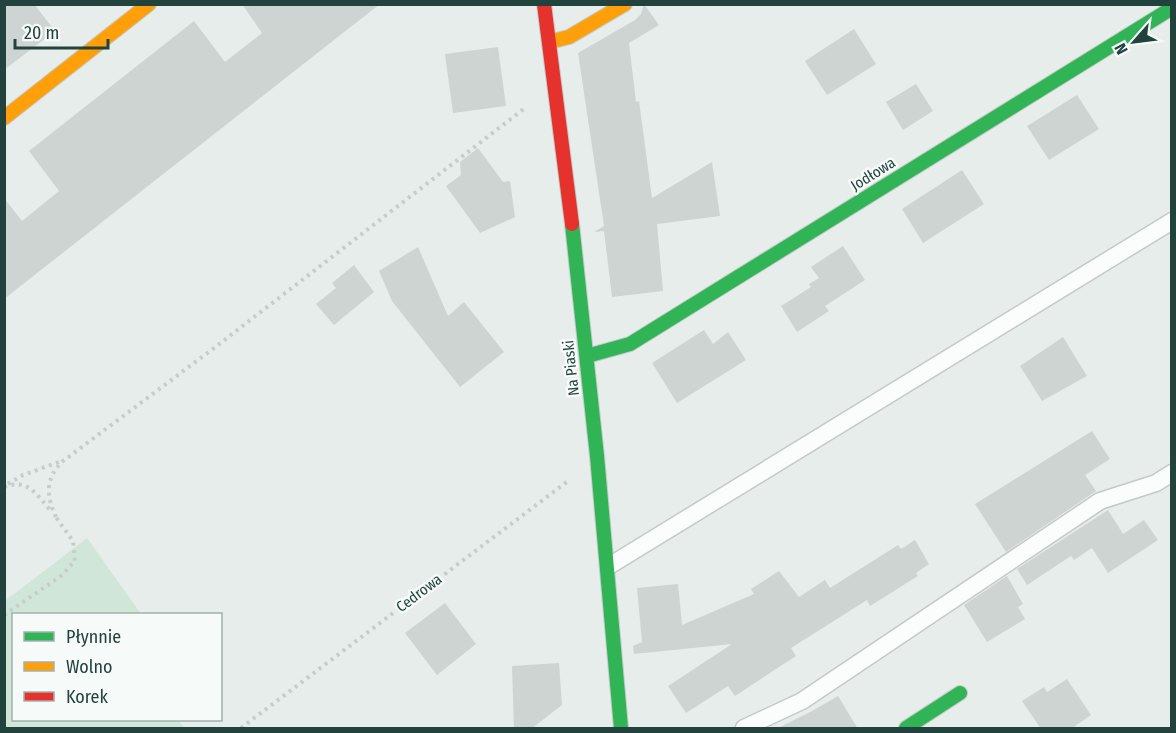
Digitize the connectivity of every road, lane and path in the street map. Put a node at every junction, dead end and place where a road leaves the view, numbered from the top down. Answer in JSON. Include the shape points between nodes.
{"nodes":[{"id":1,"x":149,"y":4,"type":"edge"},
{"id":2,"x":544,"y":4,"type":"edge"},
{"id":3,"x":625,"y":4,"type":"edge"},
{"id":4,"x":1172,"y":8,"type":"edge"},
{"id":5,"x":549,"y":42,"type":"junction"},
{"id":6,"x":556,"y":98,"type":"junction"},
{"id":7,"x":4,"y":117,"type":"edge"},
{"id":8,"x":1172,"y":221,"type":"edge"},
{"id":9,"x":587,"y":356,"type":"junction"},
{"id":10,"x":598,"y":460,"type":"junction"},
{"id":11,"x":63,"y":461,"type":"junction"},
{"id":12,"x":1172,"y":473,"type":"edge"},
{"id":13,"x":4,"y":487,"type":"edge"},
{"id":14,"x":56,"y":517,"type":"junction"},
{"id":15,"x":609,"y":566,"type":"junction"},
{"id":16,"x":4,"y":615,"type":"edge"},
{"id":17,"x":960,"y":693,"type":"dead end"},
{"id":18,"x":241,"y":729,"type":"edge"},
{"id":19,"x":621,"y":729,"type":"edge"},
{"id":20,"x":744,"y":729,"type":"edge"},
{"id":21,"x":906,"y":729,"type":"edge"}],
"edges":[{"from":1,"to":7,"type":"street"},
{"from":2,"to":5,"type":"street","name":"Na Piaski"},
{"from":3,"to":5,"type":"street","via":[[569,37]]},
{"from":4,"to":9,"type":"street","name":"Jodłowa","via":[[630,344]]},
{"from":5,"to":6,"type":"street","name":"Na Piaski"},
{"from":6,"to":9,"type":"street","name":"Na Piaski"},
{"from":6,"to":11,"type":"path","via":[[535,102],[509,120]]},
{"from":8,"to":15,"type":"lane"},
{"from":9,"to":10,"type":"street","name":"Na Piaski"},
{"from":10,"to":15,"type":"street","name":"Na Piaski"},
{"from":10,"to":18,"type":"path","name":"Cedrowa"},
{"from":11,"to":13,"type":"path","via":[[23,475]]},
{"from":11,"to":14,"type":"path","via":[[49,480],[50,505]]},
{"from":12,"to":20,"type":"lane","via":[[1156,483],[1100,501],[802,701]]},
{"from":13,"to":14,"type":"path","via":[[23,483]]},
{"from":14,"to":16,"type":"path","via":[[74,541],[75,561],[61,576]]},
{"from":15,"to":19,"type":"street","name":"Na Piaski"},
{"from":17,"to":21,"type":"street"}]}
